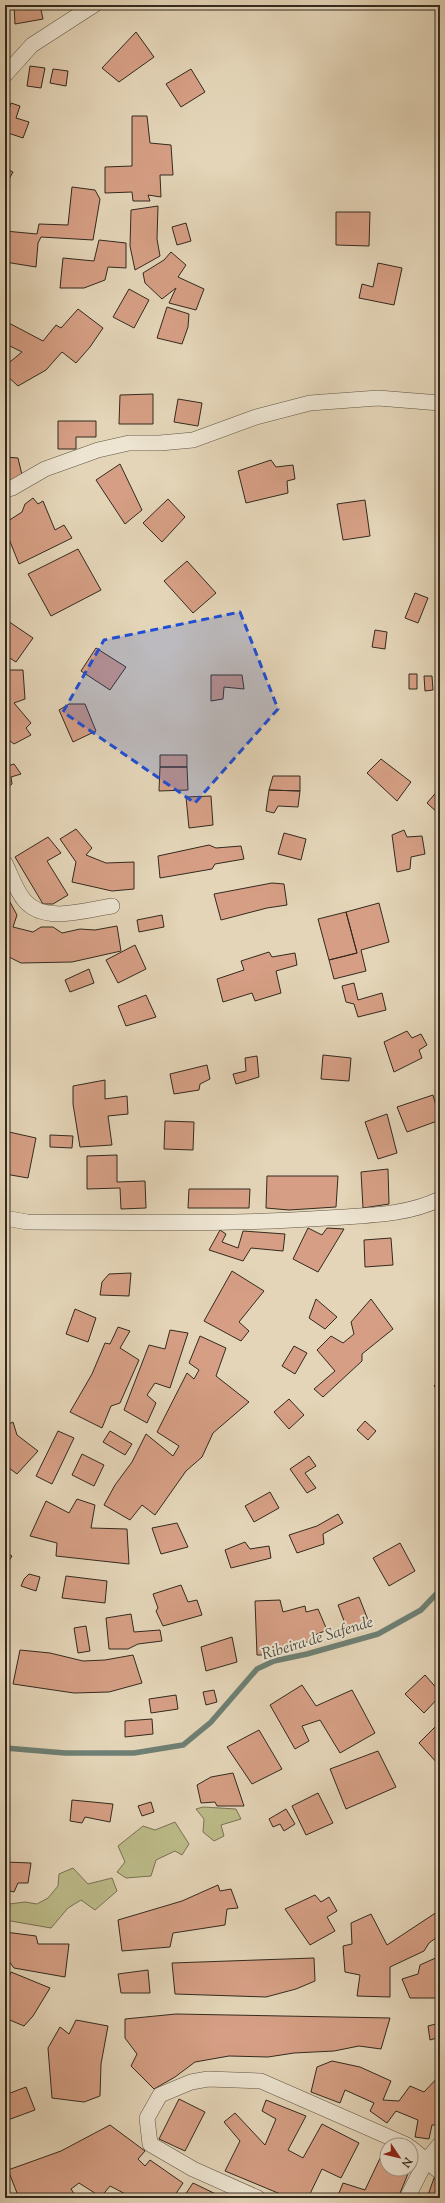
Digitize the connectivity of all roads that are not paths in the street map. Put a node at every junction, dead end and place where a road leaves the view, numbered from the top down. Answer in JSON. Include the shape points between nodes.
{"nodes":[{"id":1,"x":94,"y":5,"type":"edge"},
{"id":2,"x":5,"y":75,"type":"edge"},
{"id":3,"x":440,"y":403,"type":"edge"},
{"id":4,"x":5,"y":490,"type":"edge"},
{"id":5,"x":5,"y":863,"type":"edge"},
{"id":6,"x":112,"y":906,"type":"dead end"},
{"id":7,"x":440,"y":1199,"type":"edge"},
{"id":8,"x":5,"y":1218,"type":"edge"},
{"id":9,"x":389,"y":2137,"type":"edge"},
{"id":10,"x":440,"y":2144,"type":"edge"},
{"id":11,"x":419,"y":2155,"type":"edge"},
{"id":12,"x":426,"y":2161,"type":"junction"},
{"id":13,"x":440,"y":2172,"type":"edge"},
{"id":14,"x":258,"y":2198,"type":"edge"},
{"id":15,"x":407,"y":2198,"type":"edge"}],
"edges":[{"from":1,"to":2,"type":"street","via":[[32,46]]},
{"from":3,"to":4,"type":"street","via":[[378,398],[310,403],[256,417],[193,440],[129,443],[98,450],[45,469]]},
{"from":5,"to":6,"type":"street","via":[[24,900],[34,909],[51,914]]},
{"from":7,"to":8,"type":"street","via":[[422,1208],[389,1214],[287,1221],[27,1222]]},
{"from":9,"to":14,"type":"street","via":[[261,2081],[208,2079],[191,2082],[160,2095],[147,2118],[150,2144],[192,2169]]},
{"from":10,"to":12,"type":"street"},
{"from":11,"to":12,"type":"street"},
{"from":12,"to":13,"type":"street"},
{"from":12,"to":15,"type":"street"}]}
